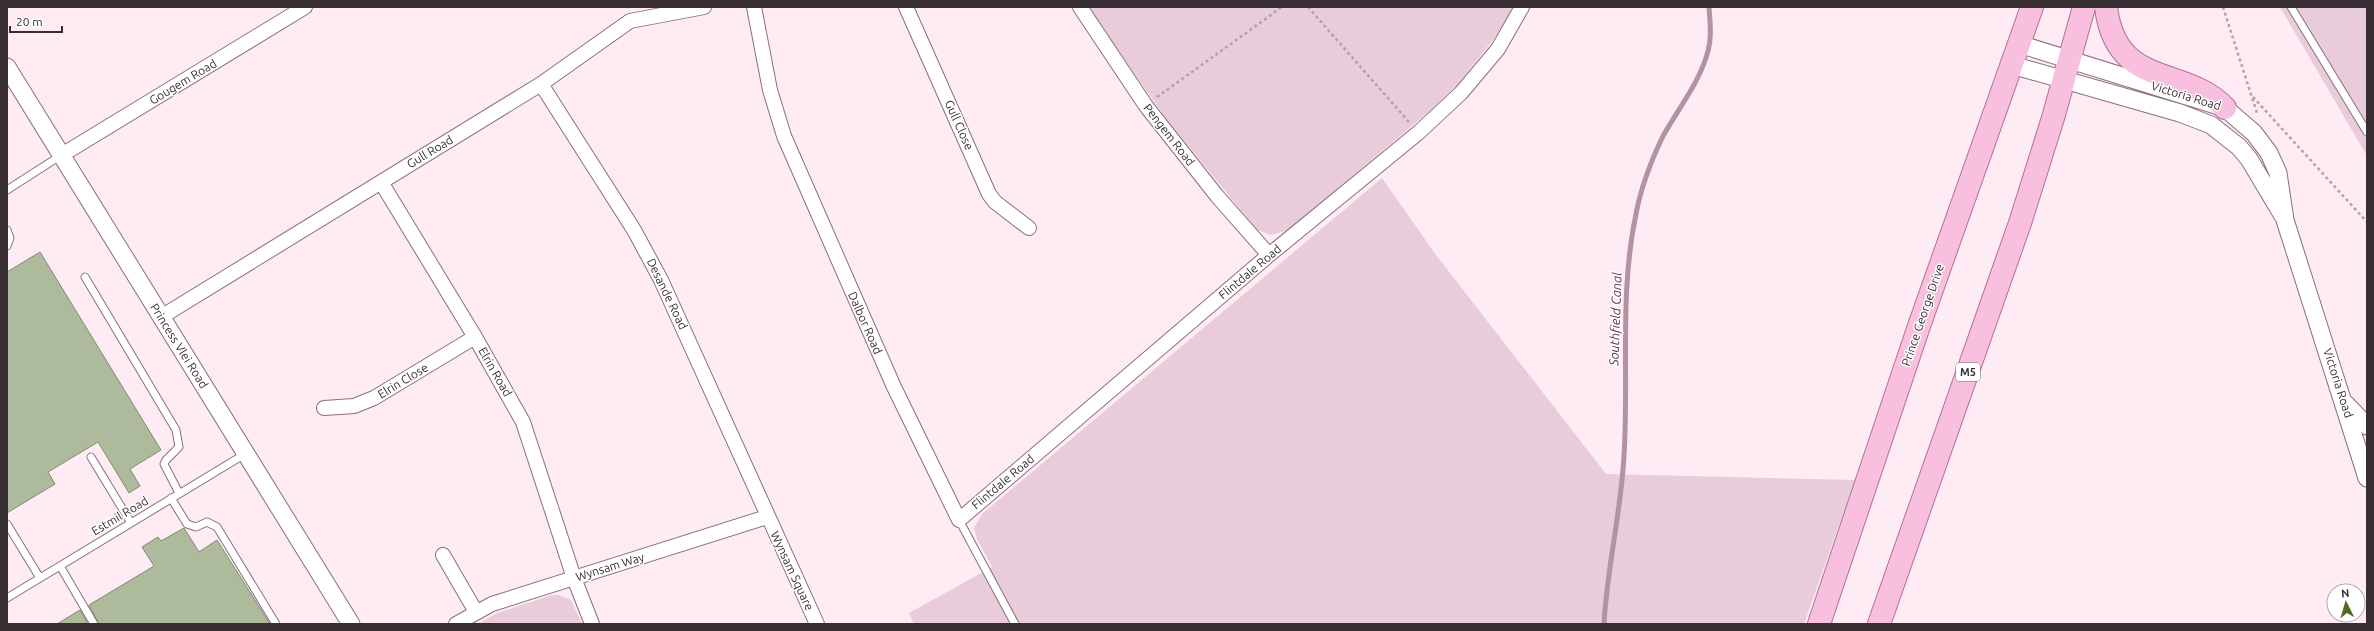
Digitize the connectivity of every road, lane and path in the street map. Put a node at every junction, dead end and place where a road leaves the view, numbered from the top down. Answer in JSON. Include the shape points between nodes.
{"nodes":[{"id":1,"x":305,"y":7,"type":"edge"},
{"id":2,"x":704,"y":7,"type":"edge"},
{"id":3,"x":754,"y":7,"type":"edge"},
{"id":4,"x":906,"y":7,"type":"edge"},
{"id":5,"x":1080,"y":7,"type":"edge"},
{"id":6,"x":1282,"y":7,"type":"edge"},
{"id":7,"x":1308,"y":7,"type":"edge"},
{"id":8,"x":1522,"y":7,"type":"edge"},
{"id":9,"x":2032,"y":7,"type":"edge"},
{"id":10,"x":2084,"y":7,"type":"edge"},
{"id":11,"x":2106,"y":7,"type":"edge"},
{"id":12,"x":2223,"y":7,"type":"edge"},
{"id":13,"x":2291,"y":7,"type":"edge"},
{"id":14,"x":638,"y":12,"type":"edge"},
{"id":15,"x":2019,"y":44,"type":"junction"},
{"id":16,"x":2012,"y":66,"type":"junction"},
{"id":17,"x":7,"y":68,"type":"edge"},
{"id":18,"x":2066,"y":70,"type":"junction"},
{"id":19,"x":541,"y":84,"type":"junction"},
{"id":20,"x":1146,"y":106,"type":"junction"},
{"id":21,"x":2226,"y":108,"type":"junction"},
{"id":22,"x":2367,"y":132,"type":"edge"},
{"id":23,"x":1418,"y":133,"type":"junction"},
{"id":24,"x":60,"y":156,"type":"junction"},
{"id":25,"x":381,"y":182,"type":"junction"},
{"id":26,"x":7,"y":190,"type":"edge"},
{"id":27,"x":2285,"y":220,"type":"junction"},
{"id":28,"x":2367,"y":222,"type":"edge"},
{"id":29,"x":1029,"y":228,"type":"dead end"},
{"id":30,"x":7,"y":230,"type":"edge"},
{"id":31,"x":7,"y":246,"type":"edge"},
{"id":32,"x":1269,"y":255,"type":"junction"},
{"id":33,"x":85,"y":277,"type":"dead end"},
{"id":34,"x":161,"y":317,"type":"junction"},
{"id":35,"x":475,"y":337,"type":"junction"},
{"id":36,"x":2344,"y":402,"type":"junction"},
{"id":37,"x":324,"y":408,"type":"dead end"},
{"id":38,"x":2367,"y":426,"type":"edge"},
{"id":39,"x":245,"y":454,"type":"junction"},
{"id":40,"x":91,"y":457,"type":"dead end"},
{"id":41,"x":2367,"y":478,"type":"edge"},
{"id":42,"x":179,"y":493,"type":"junction"},
{"id":43,"x":171,"y":498,"type":"junction"},
{"id":44,"x":767,"y":517,"type":"junction"},
{"id":45,"x":959,"y":520,"type":"junction"},
{"id":46,"x":131,"y":522,"type":"junction"},
{"id":47,"x":7,"y":524,"type":"edge"},
{"id":48,"x":444,"y":555,"type":"dead end"},
{"id":49,"x":60,"y":566,"type":"junction"},
{"id":50,"x":40,"y":578,"type":"junction"},
{"id":51,"x":574,"y":578,"type":"junction"},
{"id":52,"x":7,"y":598,"type":"edge"},
{"id":53,"x":476,"y":612,"type":"junction"},
{"id":54,"x":94,"y":624,"type":"edge"},
{"id":55,"x":276,"y":624,"type":"edge"},
{"id":56,"x":351,"y":624,"type":"edge"},
{"id":57,"x":456,"y":624,"type":"edge"},
{"id":58,"x":592,"y":624,"type":"edge"},
{"id":59,"x":816,"y":624,"type":"edge"},
{"id":60,"x":1015,"y":624,"type":"edge"},
{"id":61,"x":1819,"y":624,"type":"edge"},
{"id":62,"x":1879,"y":624,"type":"edge"}],
"edges":[{"from":1,"to":24,"type":"street","name":"Gougem Road"},
{"from":2,"to":14,"type":"street","name":"Gull Road"},
{"from":3,"to":45,"type":"street","name":"Dalbor Road","via":[[770,90],[784,136],[894,387]]},
{"from":4,"to":29,"type":"street","name":"Gull Close","via":[[989,194],[995,202]]},
{"from":5,"to":20,"type":"street","name":"Pengem Road"},
{"from":6,"to":20,"type":"path"},
{"from":7,"to":23,"type":"path"},
{"from":8,"to":23,"type":"street","name":"Flintdale Road","via":[[1498,49],[1461,93]]},
{"from":9,"to":15,"type":"main road","name":"Prince George Drive"},
{"from":10,"to":18,"type":"main road","number":"M5"},
{"from":11,"to":21,"type":"main road","via":[[2108,20],[2118,42],[2137,64],[2155,75],[2200,89]]},
{"from":12,"to":28,"type":"path","via":[[2253,97]]},
{"from":13,"to":22,"type":"lane"},
{"from":14,"to":19,"type":"street","name":"Gull Road","via":[[619,29]]},
{"from":15,"to":16,"type":"main road","name":"Prince George Drive"},
{"from":15,"to":18,"type":"street","name":"Victoria Road"},
{"from":16,"to":18,"type":"street","name":"Victoria Road"},
{"from":16,"to":61,"type":"main road","name":"Prince George Drive","via":[[1919,326]]},
{"from":17,"to":24,"type":"street","name":"Princess Vlei Road"},
{"from":18,"to":21,"type":"street","name":"Victoria Road"},
{"from":18,"to":27,"type":"street","name":"Victoria Road","via":[[2211,125],[2239,147]]},
{"from":18,"to":62,"type":"main road","number":"M5","via":[[2020,222]]},
{"from":19,"to":25,"type":"street","name":"Gull Road"},
{"from":19,"to":44,"type":"street","name":"Desande Road","via":[[654,266]]},
{"from":20,"to":32,"type":"street","name":"Pengem Road","via":[[1217,196]]},
{"from":21,"to":27,"type":"street","name":"Victoria Road","via":[[2254,133],[2271,158],[2281,185]]},
{"from":23,"to":32,"type":"street","name":"Flintdale Road"},
{"from":24,"to":26,"type":"lane"},
{"from":24,"to":34,"type":"street","name":"Princess Vlei Road"},
{"from":25,"to":34,"type":"street","name":"Gull Road"},
{"from":25,"to":35,"type":"street","name":"Elrin Road"},
{"from":27,"to":36,"type":"street","name":"Victoria Road"},
{"from":30,"to":31,"type":"lane","via":[[10,238]]},
{"from":32,"to":45,"type":"street","name":"Flintdale Road"},
{"from":33,"to":42,"type":"lane","via":[[176,430],[179,447],[164,464]]},
{"from":34,"to":39,"type":"street","name":"Princess Vlei Road"},
{"from":35,"to":37,"type":"street","name":"Elrin Close","via":[[368,401],[354,406]]},
{"from":35,"to":51,"type":"street","name":"Elrin Road","via":[[523,422]]},
{"from":36,"to":38,"type":"street"},
{"from":36,"to":41,"type":"street","name":"Victoria Road"},
{"from":39,"to":42,"type":"lane","name":"Estmil Road"},
{"from":39,"to":56,"type":"street","name":"Princess Vlei Road"},
{"from":40,"to":46,"type":"lane"},
{"from":42,"to":43,"type":"lane","name":"Estmil Road"},
{"from":43,"to":46,"type":"lane","name":"Estmil Road"},
{"from":43,"to":55,"type":"lane","via":[[187,524],[196,527],[208,522],[216,527]]},
{"from":44,"to":51,"type":"street","name":"Wynsam Way"},
{"from":44,"to":59,"type":"street","name":"Wynsam Square"},
{"from":45,"to":60,"type":"lane","name":"Dalbor Road"},
{"from":46,"to":49,"type":"lane","name":"Estmil Road"},
{"from":47,"to":50,"type":"lane"},
{"from":48,"to":53,"type":"street"},
{"from":49,"to":50,"type":"lane","name":"Estmil Road"},
{"from":49,"to":54,"type":"lane"},
{"from":50,"to":52,"type":"lane","name":"Estmil Road"},
{"from":51,"to":53,"type":"street","name":"Wynsam Way","via":[[492,604]]},
{"from":51,"to":58,"type":"street"},
{"from":53,"to":57,"type":"street","name":"Wynsam Way"}]}
